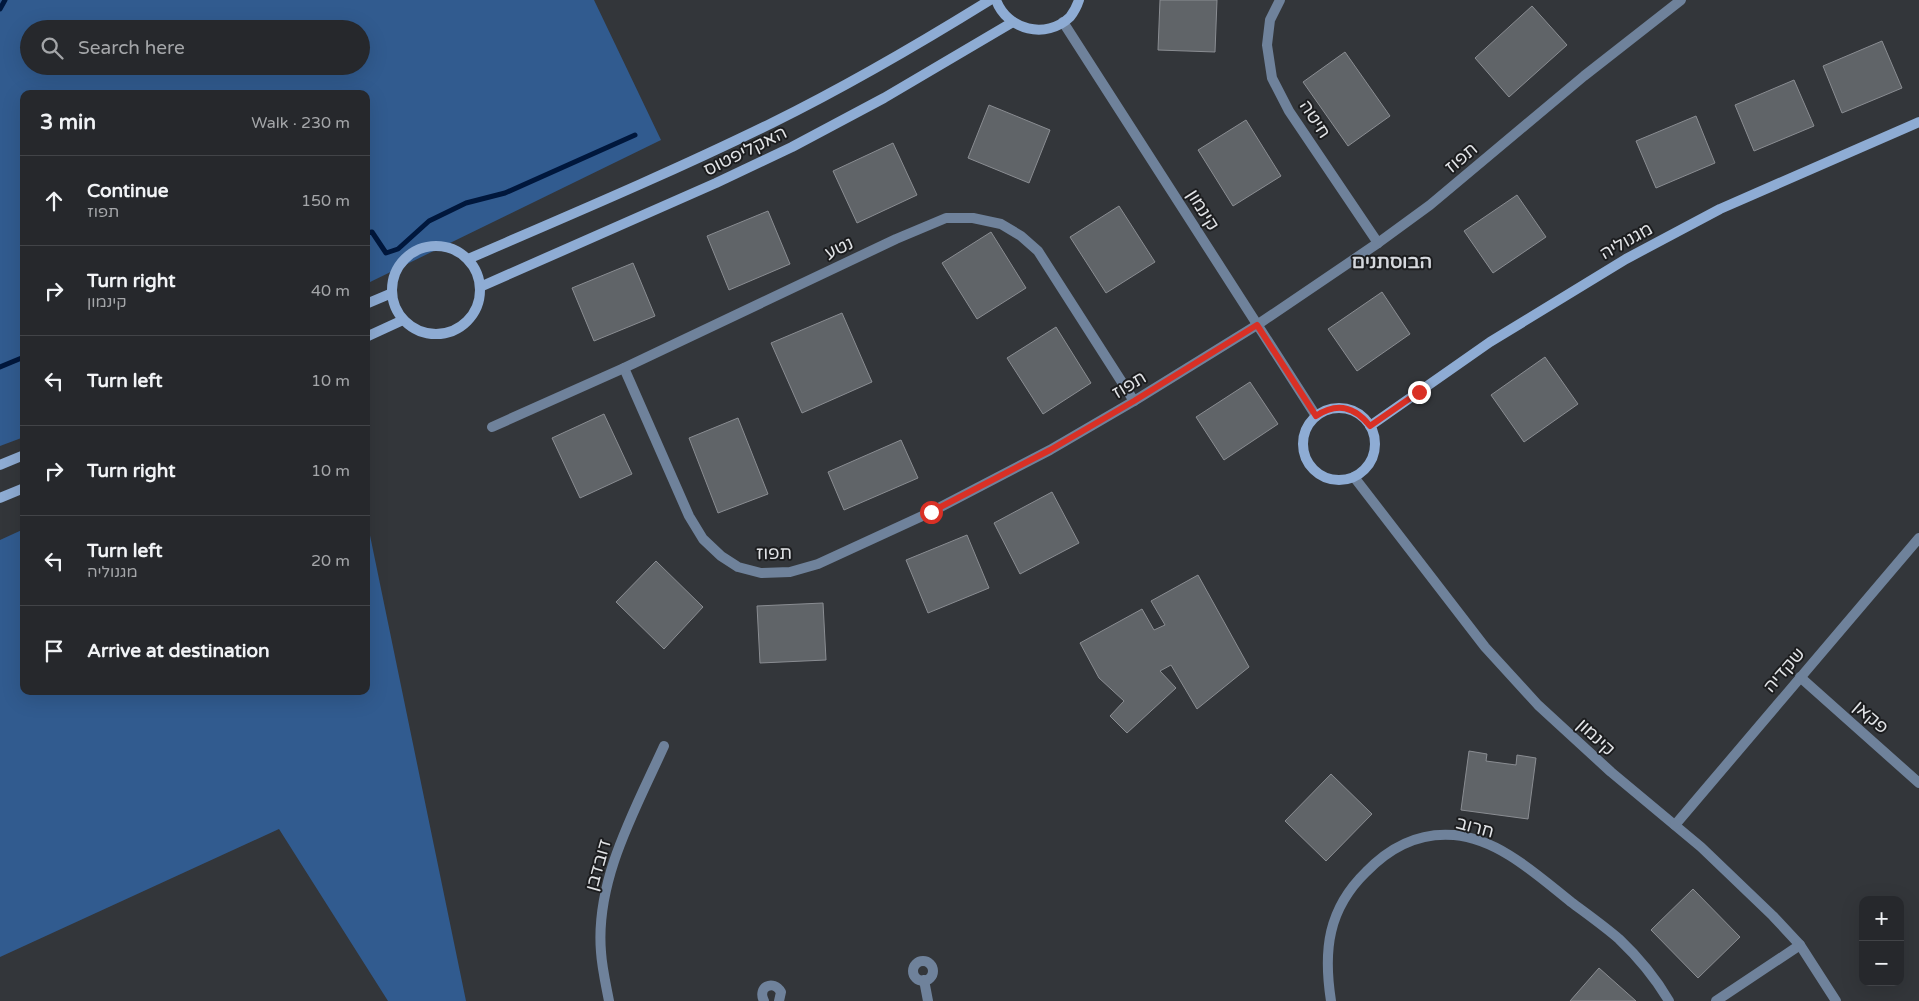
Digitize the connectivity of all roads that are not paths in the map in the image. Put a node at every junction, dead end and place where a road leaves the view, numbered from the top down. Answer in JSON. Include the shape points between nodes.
{"nodes":[{"id":1,"x":990,"y":0,"type":"edge"},
{"id":2,"x":996,"y":0,"type":"edge"},
{"id":3,"x":1079,"y":0,"type":"edge"},
{"id":4,"x":1280,"y":0,"type":"edge"},
{"id":5,"x":1681,"y":0,"type":"edge"},
{"id":6,"x":1013,"y":22,"type":"junction"},
{"id":7,"x":1063,"y":22,"type":"junction"},
{"id":8,"x":1919,"y":122,"type":"edge"},
{"id":9,"x":1378,"y":243,"type":"junction"},
{"id":10,"x":468,"y":259,"type":"junction"},
{"id":11,"x":480,"y":287,"type":"junction"},
{"id":12,"x":392,"y":292,"type":"junction"},
{"id":13,"x":370,"y":302,"type":"edge"},
{"id":14,"x":403,"y":320,"type":"junction"},
{"id":15,"x":1257,"y":325,"type":"junction"},
{"id":16,"x":370,"y":335,"type":"edge"},
{"id":17,"x":624,"y":368,"type":"junction"},
{"id":18,"x":1134,"y":401,"type":"junction"},
{"id":19,"x":1316,"y":416,"type":"junction"},
{"id":20,"x":1370,"y":426,"type":"junction"},
{"id":21,"x":492,"y":427,"type":"dead end"},
{"id":22,"x":20,"y":457,"type":"edge"},
{"id":23,"x":0,"y":465,"type":"edge"},
{"id":24,"x":1354,"y":477,"type":"junction"},
{"id":25,"x":20,"y":490,"type":"edge"},
{"id":26,"x":0,"y":498,"type":"edge"},
{"id":27,"x":1919,"y":538,"type":"edge"},
{"id":28,"x":1800,"y":677,"type":"junction"},
{"id":29,"x":664,"y":746,"type":"dead end"},
{"id":30,"x":1919,"y":783,"type":"edge"},
{"id":31,"x":1674,"y":825,"type":"junction"},
{"id":32,"x":1800,"y":946,"type":"junction"},
{"id":33,"x":924,"y":980,"type":"dead end"},
{"id":34,"x":609,"y":1001,"type":"edge"},
{"id":35,"x":764,"y":1001,"type":"edge"},
{"id":36,"x":780,"y":1001,"type":"edge"},
{"id":37,"x":928,"y":1001,"type":"edge"},
{"id":38,"x":1331,"y":1001,"type":"edge"},
{"id":39,"x":1669,"y":1001,"type":"edge"},
{"id":40,"x":1716,"y":1001,"type":"edge"},
{"id":41,"x":1836,"y":1001,"type":"edge"}],
"edges":[{"from":1,"to":10,"type":"main road","name":"האקליפטוס","via":[[888,61],[773,122]]},
{"from":2,"to":6,"type":"main road"},
{"from":3,"to":7,"type":"main road","via":[[1074,12]]},
{"from":4,"to":9,"type":"street","name":"חיטה","via":[[1270,20],[1267,45],[1272,78],[1289,111]]},
{"from":5,"to":9,"type":"street","name":"תפוז","via":[[1430,205]]},
{"from":6,"to":7,"type":"main road","via":[[1030,30],[1056,27]]},
{"from":6,"to":11,"type":"main road","name":"האקליפטוס","via":[[884,98],[792,147]]},
{"from":7,"to":15,"type":"street","name":"קינמון"},
{"from":8,"to":20,"type":"main road","name":"מגנוליה","via":[[1720,209],[1626,259],[1490,342]]},
{"from":9,"to":15,"type":"street","name":"תפוז"},
{"from":10,"to":11,"type":"main road","via":[[478,275]]},
{"from":10,"to":12,"type":"main road","via":[[446,246],[423,247],[403,260],[394,277]]},
{"from":11,"to":14,"type":"main road","via":[[480,298],[472,317],[452,332],[437,334],[415,329]]},
{"from":12,"to":13,"type":"main road"},
{"from":12,"to":14,"type":"main road"},
{"from":14,"to":16,"type":"main road"},
{"from":15,"to":18,"type":"street","name":"תפוז"},
{"from":15,"to":19,"type":"street","name":"קינמון"},
{"from":17,"to":18,"type":"street","name":"נטע","via":[[905,235],[946,218],[974,218],[1000,224],[1038,251]]},
{"from":17,"to":18,"type":"street","name":"תפוז","via":[[689,516],[703,539],[738,567],[761,573],[790,572],[818,564],[931,512],[1050,450]]},
{"from":17,"to":21,"type":"street","name":"נטע"},
{"from":19,"to":20,"type":"main road","via":[[1324,410],[1345,408],[1355,411]]},
{"from":19,"to":24,"type":"main road","via":[[1308,424],[1302,444],[1308,464],[1324,477],[1339,480]]},
{"from":20,"to":24,"type":"main road","via":[[1375,449],[1364,470]]},
{"from":22,"to":23,"type":"main road"},
{"from":24,"to":31,"type":"street","name":"קינמון","via":[[1485,647],[1538,705]]},
{"from":25,"to":26,"type":"main road"},
{"from":27,"to":28,"type":"street","name":"שקדיה"},
{"from":28,"to":30,"type":"street","name":"פקאן"},
{"from":28,"to":31,"type":"street","name":"שקדיה"},
{"from":29,"to":34,"type":"street","name":"דובדבן","via":[[623,838],[609,880],[602,915],[601,951]]},
{"from":31,"to":32,"type":"street","name":"קינמון","via":[[1701,847]]},
{"from":32,"to":40,"type":"street"},
{"from":32,"to":41,"type":"street","name":"קינמון"},
{"from":33,"to":37,"type":"street"},
{"from":35,"to":36,"type":"street","via":[[762,991],[773,985],[781,992]]},
{"from":38,"to":39,"type":"street","name":"חרוב","via":[[1328,939],[1351,886],[1401,844],[1426,837],[1454,835],[1482,842],[1518,861],[1619,940]]}]}
